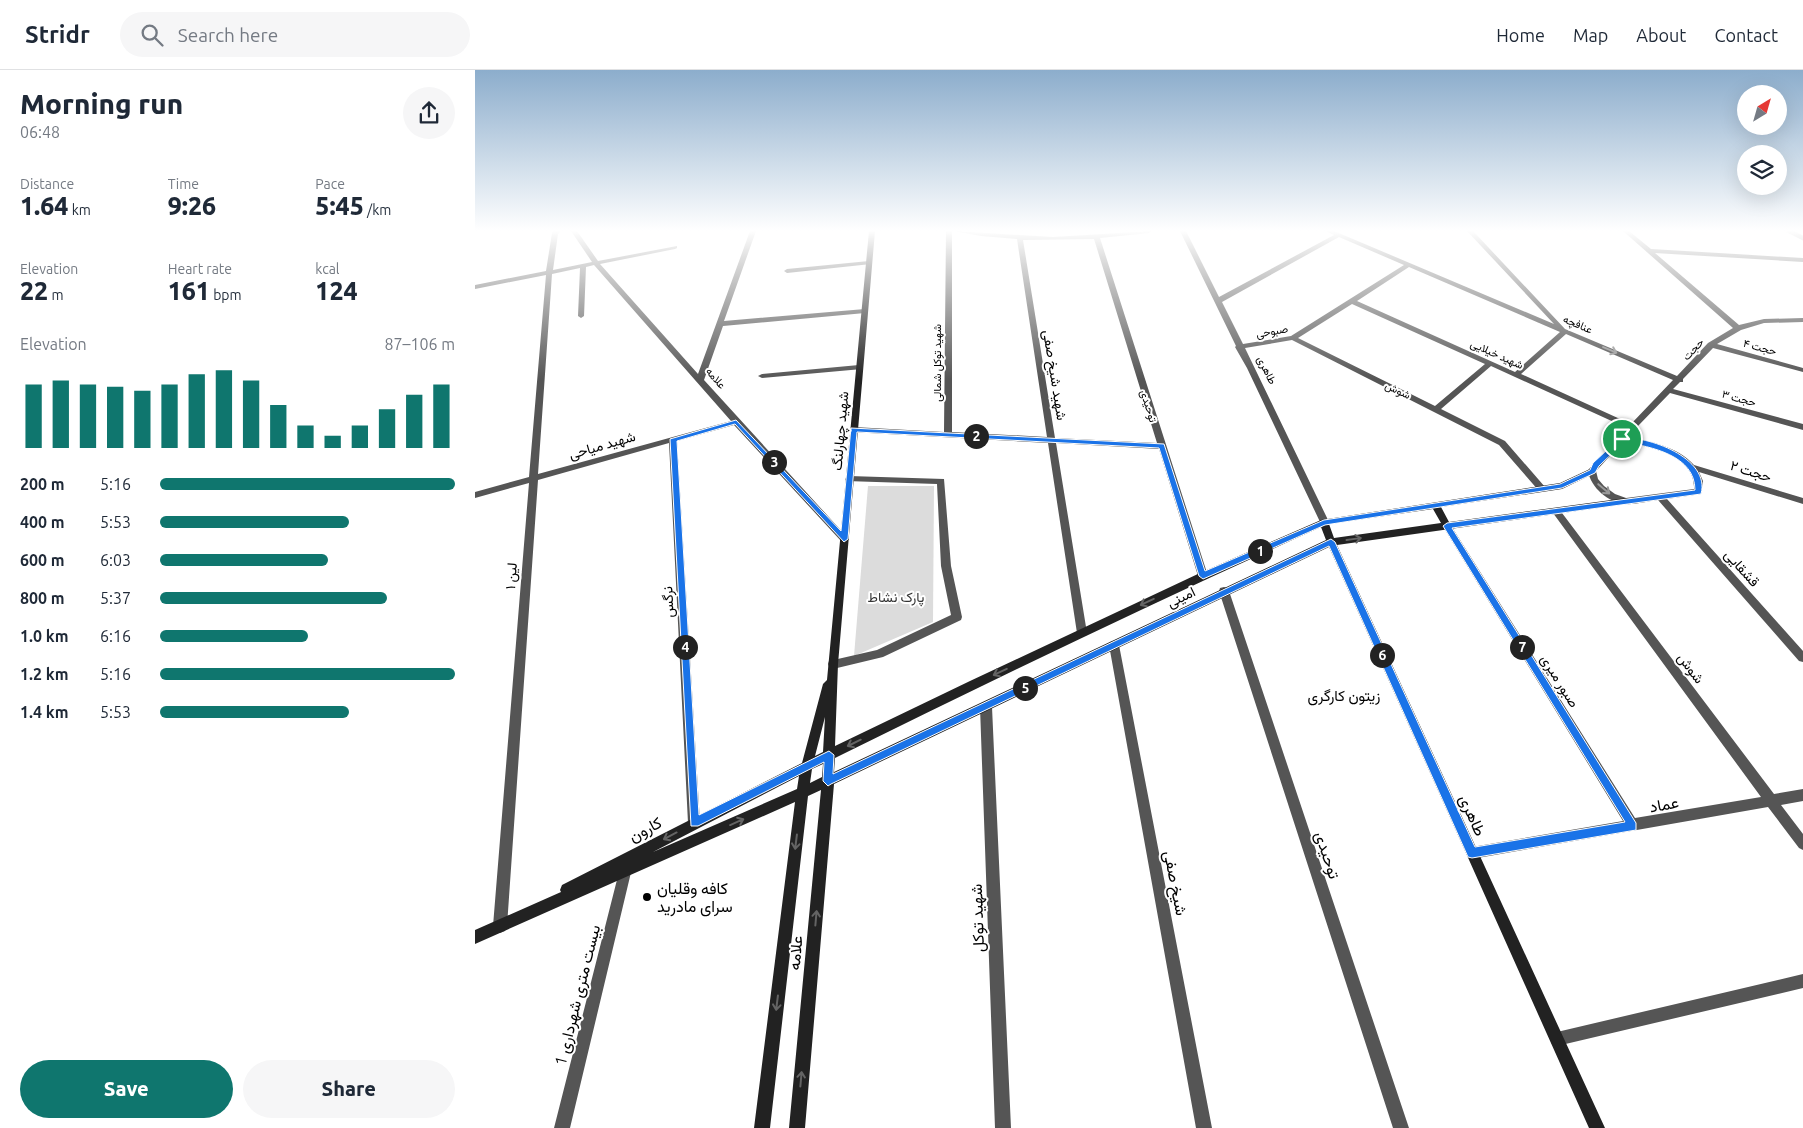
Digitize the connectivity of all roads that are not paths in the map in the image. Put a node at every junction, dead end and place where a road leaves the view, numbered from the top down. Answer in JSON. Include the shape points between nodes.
{"nodes":[{"id":1,"x":510,"y":280,"type":"edge"},
{"id":2,"x":548,"y":280,"type":"edge"},
{"id":3,"x":582,"y":280,"type":"edge"},
{"id":4,"x":612,"y":280,"type":"edge"},
{"id":5,"x":735,"y":280,"type":"edge"},
{"id":6,"x":868,"y":280,"type":"edge"},
{"id":7,"x":949,"y":280,"type":"edge"},
{"id":8,"x":1026,"y":280,"type":"edge"},
{"id":9,"x":1110,"y":280,"type":"edge"},
{"id":10,"x":1208,"y":280,"type":"edge"},
{"id":11,"x":1256,"y":280,"type":"edge"},
{"id":12,"x":1385,"y":280,"type":"edge"},
{"id":13,"x":1445,"y":280,"type":"edge"},
{"id":14,"x":1517,"y":280,"type":"edge"},
{"id":15,"x":1683,"y":280,"type":"edge"},
{"id":16,"x":475,"y":287,"type":"edge"},
{"id":17,"x":1218,"y":301,"type":"junction"},
{"id":18,"x":1352,"y":301,"type":"junction"},
{"id":19,"x":865,"y":312,"type":"junction"},
{"id":20,"x":581,"y":316,"type":"dead end"},
{"id":21,"x":1803,"y":320,"type":"edge"},
{"id":22,"x":720,"y":324,"type":"junction"},
{"id":23,"x":1738,"y":328,"type":"junction"},
{"id":24,"x":1565,"y":331,"type":"junction"},
{"id":25,"x":1293,"y":338,"type":"junction"},
{"id":26,"x":1711,"y":345,"type":"junction"},
{"id":27,"x":1239,"y":346,"type":"junction"},
{"id":28,"x":1490,"y":363,"type":"junction"},
{"id":29,"x":859,"y":368,"type":"junction"},
{"id":30,"x":1803,"y":370,"type":"edge"},
{"id":31,"x":1516,"y":374,"type":"junction"},
{"id":32,"x":762,"y":376,"type":"dead end"},
{"id":33,"x":700,"y":380,"type":"junction"},
{"id":34,"x":1680,"y":380,"type":"junction"},
{"id":35,"x":1669,"y":390,"type":"junction"},
{"id":36,"x":1437,"y":410,"type":"junction"},
{"id":37,"x":736,"y":422,"type":"junction"},
{"id":38,"x":1803,"y":427,"type":"edge"},
{"id":39,"x":1634,"y":428,"type":"junction"},
{"id":40,"x":853,"y":430,"type":"junction"},
{"id":41,"x":948,"y":435,"type":"junction"},
{"id":42,"x":673,"y":439,"type":"junction"},
{"id":43,"x":1622,"y":439,"type":"junction"},
{"id":44,"x":1052,"y":440,"type":"junction"},
{"id":45,"x":1162,"y":446,"type":"junction"},
{"id":46,"x":1691,"y":467,"type":"junction"},
{"id":47,"x":1592,"y":471,"type":"junction"},
{"id":48,"x":849,"y":478,"type":"junction"},
{"id":49,"x":532,"y":479,"type":"junction"},
{"id":50,"x":1542,"y":489,"type":"junction"},
{"id":51,"x":475,"y":494,"type":"edge"},
{"id":52,"x":1660,"y":497,"type":"junction"},
{"id":53,"x":1626,"y":501,"type":"junction"},
{"id":54,"x":1803,"y":501,"type":"edge"},
{"id":55,"x":1435,"y":505,"type":"junction"},
{"id":56,"x":1555,"y":511,"type":"junction"},
{"id":57,"x":1324,"y":522,"type":"junction"},
{"id":58,"x":1447,"y":526,"type":"junction"},
{"id":59,"x":844,"y":539,"type":"junction"},
{"id":60,"x":1331,"y":542,"type":"junction"},
{"id":61,"x":1203,"y":576,"type":"junction"},
{"id":62,"x":1224,"y":592,"type":"junction"},
{"id":63,"x":1082,"y":633,"type":"junction"},
{"id":64,"x":1114,"y":645,"type":"junction"},
{"id":65,"x":1803,"y":658,"type":"edge"},
{"id":66,"x":833,"y":664,"type":"junction"},
{"id":67,"x":986,"y":707,"type":"junction"},
{"id":68,"x":829,"y":755,"type":"junction"},
{"id":69,"x":807,"y":766,"type":"junction"},
{"id":70,"x":828,"y":781,"type":"junction"},
{"id":71,"x":802,"y":793,"type":"junction"},
{"id":72,"x":1803,"y":795,"type":"edge"},
{"id":73,"x":1771,"y":801,"type":"junction"},
{"id":74,"x":694,"y":823,"type":"junction"},
{"id":75,"x":1633,"y":826,"type":"junction"},
{"id":76,"x":1803,"y":844,"type":"edge"},
{"id":77,"x":1472,"y":853,"type":"junction"},
{"id":78,"x":627,"y":865,"type":"junction"},
{"id":79,"x":500,"y":926,"type":"junction"},
{"id":80,"x":475,"y":937,"type":"edge"},
{"id":81,"x":1803,"y":981,"type":"edge"},
{"id":82,"x":1557,"y":1039,"type":"junction"},
{"id":83,"x":563,"y":1128,"type":"edge"},
{"id":84,"x":762,"y":1128,"type":"edge"},
{"id":85,"x":797,"y":1128,"type":"edge"},
{"id":86,"x":1003,"y":1128,"type":"edge"},
{"id":87,"x":1204,"y":1128,"type":"edge"},
{"id":88,"x":1401,"y":1128,"type":"edge"},
{"id":89,"x":1597,"y":1128,"type":"edge"}],
"edges":[{"from":1,"to":16,"type":"street"},
{"from":2,"to":49,"type":"street","name":"لین ۱"},
{"from":3,"to":20,"type":"street"},
{"from":4,"to":33,"type":"street","name":"علامه"},
{"from":5,"to":22,"type":"street"},
{"from":6,"to":19,"type":"main road","name":"شهید چهارلنگ"},
{"from":7,"to":41,"type":"street","name":"شهید توکل شمالی"},
{"from":8,"to":44,"type":"street","name":"شهید شیخ صفی"},
{"from":9,"to":45,"type":"street","name":"توحیدی"},
{"from":10,"to":17,"type":"street","name":"طاهری"},
{"from":11,"to":17,"type":"street"},
{"from":12,"to":18,"type":"street","name":"صبوحی"},
{"from":13,"to":24,"type":"street","name":"عنافچه"},
{"from":14,"to":24,"type":"street"},
{"from":15,"to":23,"type":"street"},
{"from":17,"to":27,"type":"street","name":"طاهری"},
{"from":18,"to":25,"type":"street","name":"صبوحی"},
{"from":18,"to":28,"type":"street","name":"شهید خیلایی"},
{"from":19,"to":22,"type":"street"},
{"from":19,"to":29,"type":"main road","name":"شهید چهارلنگ"},
{"from":21,"to":23,"type":"street","name":"حجت","via":[[1764,321]]},
{"from":22,"to":33,"type":"street"},
{"from":23,"to":26,"type":"street","name":"حجت"},
{"from":24,"to":31,"type":"street"},
{"from":24,"to":34,"type":"street","name":"عنافچه","one_way":true},
{"from":25,"to":27,"type":"street","name":"صبوحی"},
{"from":25,"to":36,"type":"street","name":"شوش"},
{"from":26,"to":30,"type":"street","name":"حجت ۴"},
{"from":26,"to":34,"type":"street","name":"حجت"},
{"from":27,"to":57,"type":"street","name":"طاهری"},
{"from":28,"to":31,"type":"street","name":"شهید خیلایی"},
{"from":28,"to":36,"type":"street"},
{"from":29,"to":32,"type":"street"},
{"from":29,"to":40,"type":"main road","name":"شهید چهارلنگ"},
{"from":31,"to":39,"type":"street","name":"شهید خیلایی"},
{"from":33,"to":37,"type":"street","name":"علامه"},
{"from":34,"to":35,"type":"street","name":"حجت"},
{"from":35,"to":38,"type":"street","name":"حجت ۳"},
{"from":35,"to":39,"type":"street","name":"حجت"},
{"from":36,"to":50,"type":"street","name":"شوش","via":[[1502,443]]},
{"from":37,"to":42,"type":"street","name":"شهید میاحی"},
{"from":37,"to":59,"type":"street","name":"علامه"},
{"from":39,"to":43,"type":"street","name":"حجت"},
{"from":40,"to":41,"type":"street"},
{"from":40,"to":48,"type":"main road","name":"شهید چهارلنگ"},
{"from":41,"to":44,"type":"street"},
{"from":42,"to":49,"type":"street","name":"شهید میاحی"},
{"from":42,"to":74,"type":"street","name":"نرگس"},
{"from":43,"to":46,"type":"street","name":"حجت ۲","via":[[1658,446]]},
{"from":43,"to":47,"type":"street","name":"حجت"},
{"from":44,"to":45,"type":"street"},
{"from":44,"to":63,"type":"street","name":"شهید شیخ صفی"},
{"from":45,"to":61,"type":"street","name":"توحیدی"},
{"from":46,"to":52,"type":"street","via":[[1698,480],[1698,492]]},
{"from":46,"to":54,"type":"street","name":"حجت ۲"},
{"from":47,"to":50,"type":"main road","name":"امینی","via":[[1562,486]]},
{"from":47,"to":53,"type":"street","one_way":true,"via":[[1601,488]]},
{"from":48,"to":59,"type":"main road","name":"شهید چهارلنگ"},
{"from":48,"to":66,"type":"street","via":[[941,481],[947,581],[957,616],[879,654]]},
{"from":49,"to":51,"type":"street","name":"شهید میاحی"},
{"from":49,"to":79,"type":"street","name":"لین ۱"},
{"from":50,"to":55,"type":"main road","name":"امینی"},
{"from":52,"to":53,"type":"street"},
{"from":52,"to":65,"type":"street","name":"قشقایی"},
{"from":53,"to":56,"type":"main road","name":"امینی"},
{"from":55,"to":57,"type":"main road","name":"امینی"},
{"from":55,"to":58,"type":"main road"},
{"from":56,"to":58,"type":"main road","name":"امینی"},
{"from":56,"to":73,"type":"street","name":"شوش"},
{"from":57,"to":60,"type":"main road","name":"طاهری"},
{"from":57,"to":61,"type":"main road","name":"امینی"},
{"from":60,"to":58,"type":"main road","name":"امینی","one_way":true},
{"from":58,"to":75,"type":"street","name":"صبور میری"},
{"from":59,"to":66,"type":"main road","name":"شهید چهارلنگ"},
{"from":60,"to":62,"type":"main road","name":"امینی"},
{"from":60,"to":77,"type":"main road","name":"طاهری"},
{"from":61,"to":63,"type":"main road","name":"امینی","one_way":true},
{"from":62,"to":64,"type":"main road","name":"امینی"},
{"from":62,"to":88,"type":"street","name":"توحیدی"},
{"from":63,"to":68,"type":"main road","name":"امینی","one_way":true},
{"from":64,"to":67,"type":"main road","name":"امینی"},
{"from":64,"to":87,"type":"street","name":"شیخ صفی"},
{"from":66,"to":68,"type":"main road","name":"علامه"},
{"from":66,"to":69,"type":"main road","name":"علامه"},
{"from":67,"to":70,"type":"main road","name":"امینی"},
{"from":67,"to":86,"type":"street","name":"شهید توکل"},
{"from":68,"to":69,"type":"main road","name":"امینی"},
{"from":68,"to":70,"type":"main road","name":"علامه"},
{"from":69,"to":71,"type":"main road","name":"علامه"},
{"from":69,"to":74,"type":"main road","name":"کارون"},
{"from":70,"to":71,"type":"main road","name":"امینی"},
{"from":85,"to":70,"type":"main road","name":"علامه","one_way":true},
{"from":78,"to":71,"type":"main road","name":"کارون","one_way":true},
{"from":71,"to":84,"type":"main road","name":"علامه","one_way":true},
{"from":72,"to":73,"type":"street","name":"عماد"},
{"from":73,"to":75,"type":"street","name":"عماد"},
{"from":73,"to":76,"type":"street","name":"شوش"},
{"from":74,"to":78,"type":"main road","name":"کارون","one_way":true},
{"from":75,"to":77,"type":"street","name":"عماد"},
{"from":77,"to":82,"type":"main road","name":"طاهری"},
{"from":78,"to":79,"type":"main road","name":"کارون"},
{"from":78,"to":83,"type":"street","name":"بیست متری شهرداری 1"},
{"from":79,"to":80,"type":"main road","name":"کارون"},
{"from":81,"to":82,"type":"street"},
{"from":82,"to":89,"type":"main road","name":"طاهری"}]}
